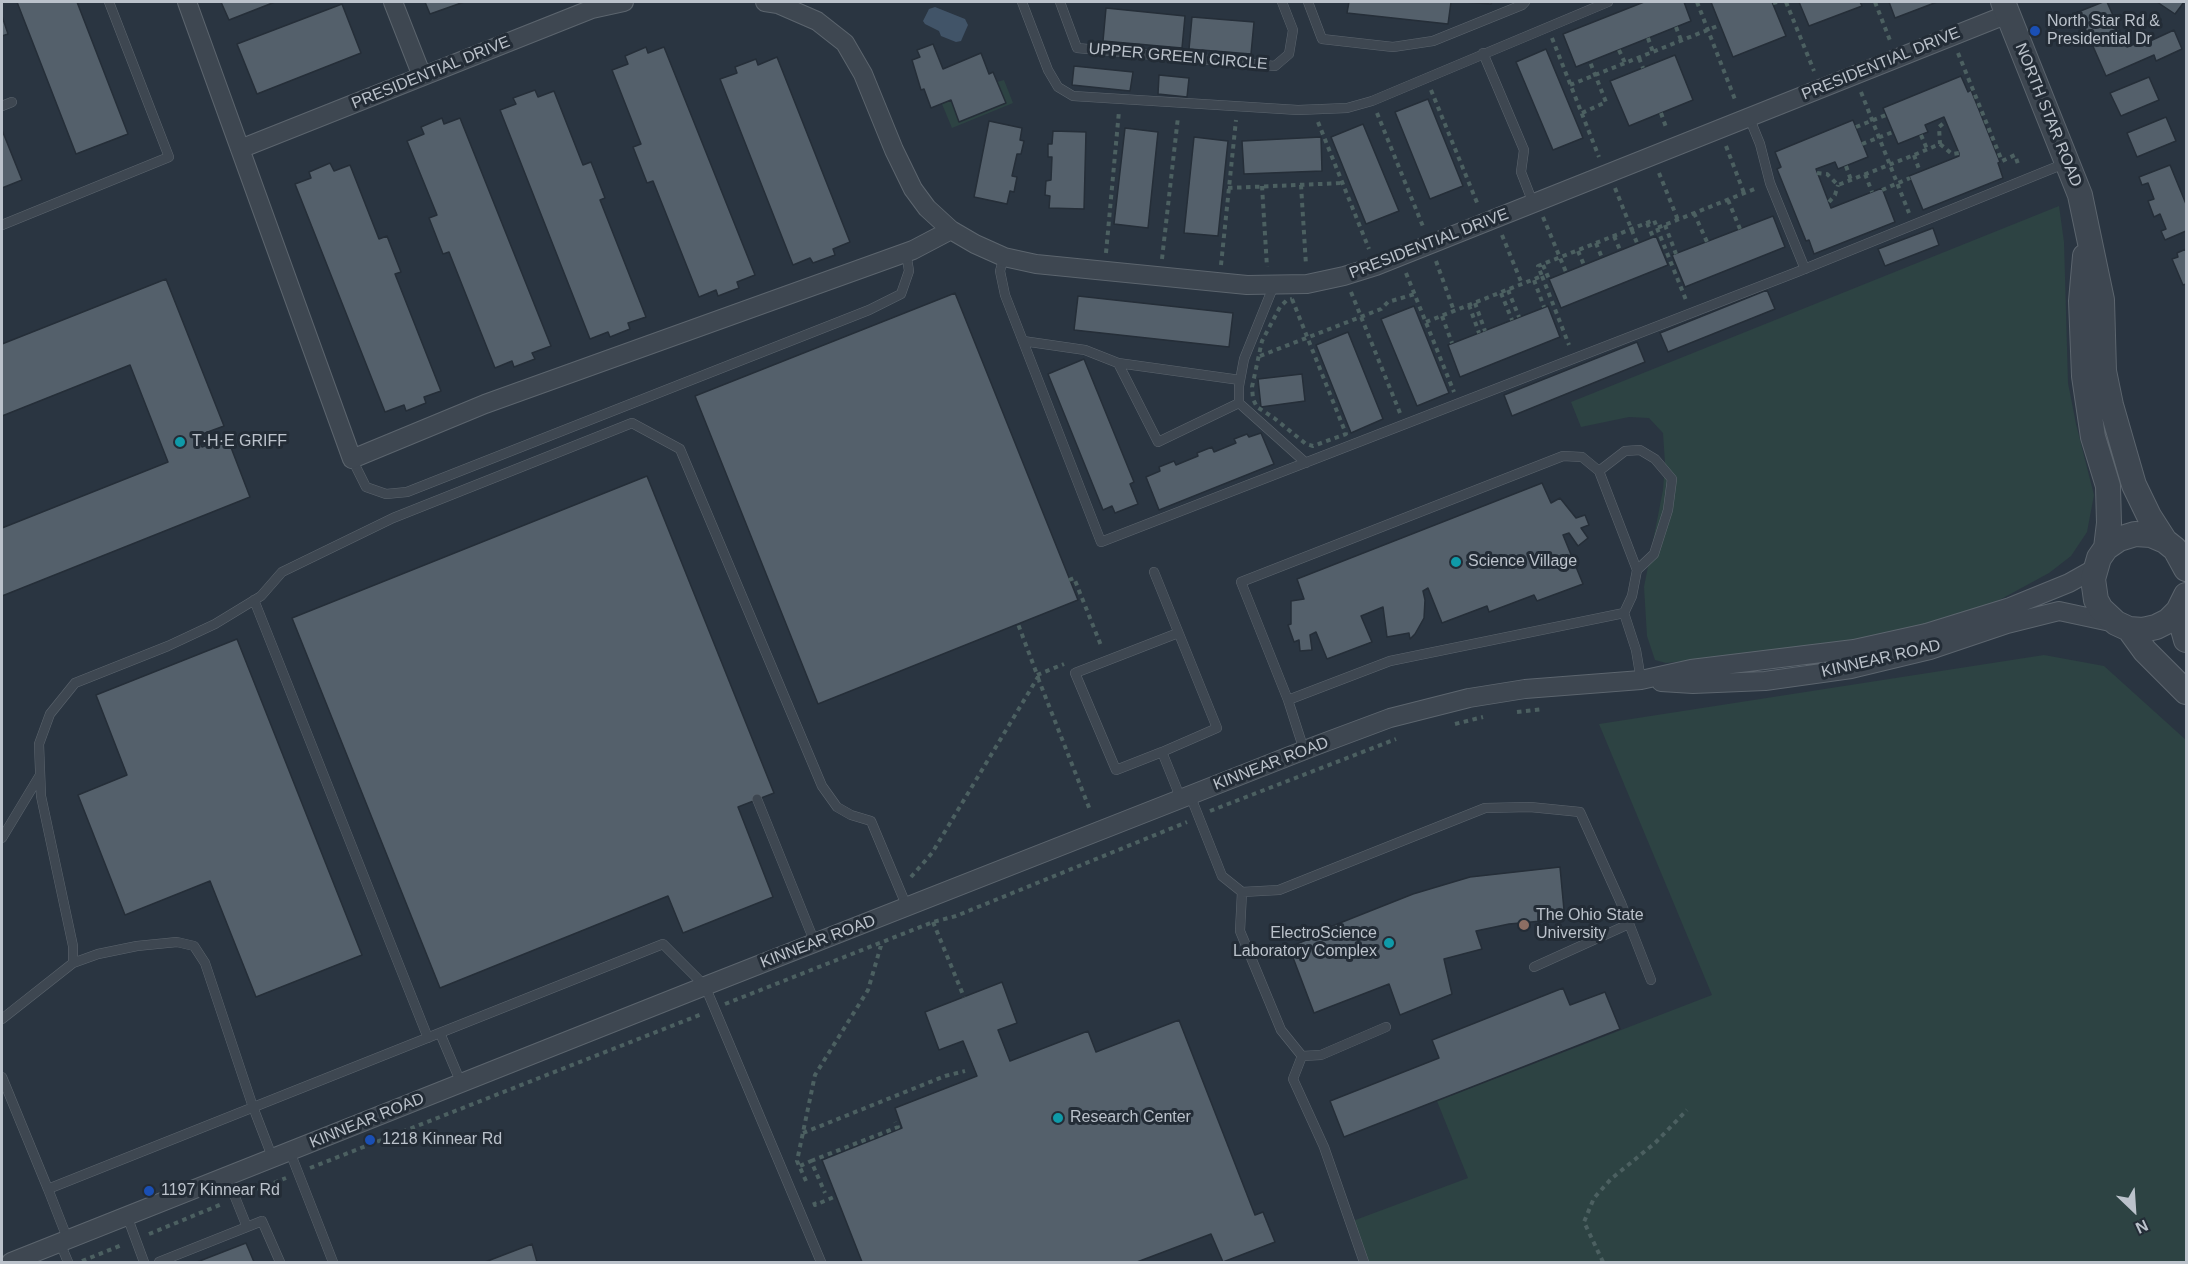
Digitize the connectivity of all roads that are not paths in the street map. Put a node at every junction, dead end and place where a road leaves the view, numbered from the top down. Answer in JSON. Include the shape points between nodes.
{"nodes":[{"id":1,"x":109,"y":2,"type":"edge"},
{"id":2,"x":187,"y":2,"type":"edge"},
{"id":3,"x":393,"y":2,"type":"edge"},
{"id":4,"x":624,"y":2,"type":"edge"},
{"id":5,"x":774,"y":2,"type":"edge"},
{"id":6,"x":1022,"y":2,"type":"edge"},
{"id":7,"x":1060,"y":2,"type":"edge"},
{"id":8,"x":1282,"y":2,"type":"edge"},
{"id":9,"x":1308,"y":2,"type":"edge"},
{"id":10,"x":1525,"y":2,"type":"edge"},
{"id":11,"x":1608,"y":2,"type":"edge"},
{"id":12,"x":2005,"y":8,"type":"edge"},
{"id":13,"x":1483,"y":53,"type":"junction"},
{"id":14,"x":422,"y":76,"type":"junction"},
{"id":15,"x":12,"y":102,"type":"dead end"},
{"id":16,"x":2,"y":106,"type":"edge"},
{"id":17,"x":1746,"y":118,"type":"junction"},
{"id":18,"x":240,"y":149,"type":"junction"},
{"id":19,"x":2068,"y":162,"type":"junction"},
{"id":20,"x":1535,"y":203,"type":"junction"},
{"id":21,"x":2,"y":225,"type":"edge"},
{"id":22,"x":951,"y":230,"type":"junction"},
{"id":23,"x":2088,"y":230,"type":"junction"},
{"id":24,"x":906,"y":252,"type":"junction"},
{"id":25,"x":1004,"y":256,"type":"junction"},
{"id":26,"x":1805,"y":269,"type":"junction"},
{"id":27,"x":1271,"y":285,"type":"junction"},
{"id":28,"x":1023,"y":341,"type":"junction"},
{"id":29,"x":1118,"y":363,"type":"junction"},
{"id":30,"x":1240,"y":380,"type":"junction"},
{"id":31,"x":1239,"y":403,"type":"junction"},
{"id":32,"x":352,"y":459,"type":"junction"},
{"id":33,"x":1306,"y":463,"type":"junction"},
{"id":34,"x":1599,"y":471,"type":"junction"},
{"id":35,"x":2106,"y":548,"type":"junction"},
{"id":36,"x":2178,"y":551,"type":"edge"},
{"id":37,"x":2094,"y":569,"type":"junction"},
{"id":38,"x":1637,"y":570,"type":"junction"},
{"id":39,"x":1154,"y":572,"type":"dead end"},
{"id":40,"x":254,"y":600,"type":"junction"},
{"id":41,"x":2184,"y":600,"type":"edge"},
{"id":42,"x":1624,"y":613,"type":"junction"},
{"id":43,"x":2123,"y":626,"type":"junction"},
{"id":44,"x":1178,"y":633,"type":"junction"},
{"id":45,"x":2187,"y":640,"type":"edge"},
{"id":46,"x":1641,"y":680,"type":"junction"},
{"id":47,"x":2187,"y":692,"type":"edge"},
{"id":48,"x":1288,"y":700,"type":"junction"},
{"id":49,"x":1304,"y":750,"type":"junction"},
{"id":50,"x":1162,"y":752,"type":"junction"},
{"id":51,"x":40,"y":775,"type":"junction"},
{"id":52,"x":1185,"y":797,"type":"junction"},
{"id":53,"x":757,"y":799,"type":"dead end"},
{"id":54,"x":2,"y":838,"type":"edge"},
{"id":55,"x":1242,"y":892,"type":"junction"},
{"id":56,"x":907,"y":907,"type":"junction"},
{"id":57,"x":1629,"y":924,"type":"junction"},
{"id":58,"x":815,"y":943,"type":"junction"},
{"id":59,"x":73,"y":963,"type":"junction"},
{"id":60,"x":1534,"y":967,"type":"dead end"},
{"id":61,"x":1651,"y":980,"type":"dead end"},
{"id":62,"x":705,"y":986,"type":"junction"},
{"id":63,"x":2,"y":1019,"type":"edge"},
{"id":64,"x":1386,"y":1027,"type":"dead end"},
{"id":65,"x":440,"y":1033,"type":"junction"},
{"id":66,"x":428,"y":1038,"type":"junction"},
{"id":67,"x":1302,"y":1056,"type":"junction"},
{"id":68,"x":2,"y":1077,"type":"edge"},
{"id":69,"x":461,"y":1083,"type":"junction"},
{"id":70,"x":253,"y":1107,"type":"junction"},
{"id":71,"x":281,"y":1155,"type":"junction"},
{"id":72,"x":227,"y":1177,"type":"junction"},
{"id":73,"x":48,"y":1189,"type":"junction"},
{"id":74,"x":127,"y":1216,"type":"junction"},
{"id":75,"x":247,"y":1227,"type":"junction"},
{"id":76,"x":64,"y":1241,"type":"junction"},
{"id":77,"x":11,"y":1263,"type":"edge"},
{"id":78,"x":68,"y":1263,"type":"edge"},
{"id":79,"x":144,"y":1263,"type":"edge"},
{"id":80,"x":159,"y":1263,"type":"edge"},
{"id":81,"x":280,"y":1263,"type":"edge"},
{"id":82,"x":333,"y":1263,"type":"edge"},
{"id":83,"x":821,"y":1263,"type":"edge"},
{"id":84,"x":1364,"y":1263,"type":"edge"}],
"edges":[{"from":1,"to":21,"type":"lane","via":[[169,157]]},
{"from":2,"to":18,"type":"street"},
{"from":3,"to":14,"type":"street"},
{"from":4,"to":14,"type":"street","name":"PRESIDENTIAL DRIVE","via":[[592,9]]},
{"from":5,"to":22,"type":"street","name":"PRESIDENTIAL DRIVE","via":[[817,21],[845,43],[863,74],[913,189]]},
{"from":6,"to":13,"type":"lane","via":[[1048,70],[1058,87],[1073,96],[1347,108]]},
{"from":7,"to":8,"type":"lane","name":"UPPER GREEN CIRCLE","via":[[1077,48],[1275,66],[1289,54],[1293,30]]},
{"from":9,"to":10,"type":"lane","via":[[1322,39],[1393,46],[1433,41]]},
{"from":11,"to":13,"type":"lane"},
{"from":12,"to":17,"type":"street","name":"PRESIDENTIAL DRIVE","via":[[1950,36]]},
{"from":12,"to":19,"type":"street","name":"NORTH STAR ROAD"},
{"from":13,"to":20,"type":"lane","via":[[1524,150],[1521,172]]},
{"from":14,"to":18,"type":"street","name":"PRESIDENTIAL DRIVE"},
{"from":15,"to":16,"type":"lane"},
{"from":17,"to":20,"type":"street","name":"PRESIDENTIAL DRIVE"},
{"from":17,"to":26,"type":"lane","via":[[1760,144],[1770,183]]},
{"from":18,"to":32,"type":"street"},
{"from":19,"to":23,"type":"street","name":"NORTH STAR ROAD"},
{"from":19,"to":26,"type":"lane"},
{"from":20,"to":27,"type":"street","name":"PRESIDENTIAL DRIVE","via":[[1344,276],[1307,284]]},
{"from":22,"to":24,"type":"street"},
{"from":22,"to":25,"type":"street","name":"PRESIDENTIAL DRIVE"},
{"from":23,"to":35,"type":"street","name":"NORTH STAR ROAD","via":[[2081,301],[2084,376],[2093,437],[2108,486]]},
{"from":23,"to":36,"type":"street","name":"NORTH STAR ROAD","via":[[2102,300],[2104,371],[2111,405],[2134,485],[2149,516]]},
{"from":24,"to":32,"type":"street","via":[[485,404]]},
{"from":24,"to":32,"type":"lane","via":[[909,271],[901,294],[869,310],[406,492],[386,494],[366,487]]},
{"from":25,"to":27,"type":"street","name":"PRESIDENTIAL DRIVE","via":[[1105,272]]},
{"from":25,"to":28,"type":"lane","via":[[1000,272],[1005,295]]},
{"from":26,"to":33,"type":"lane"},
{"from":27,"to":30,"type":"lane"},
{"from":28,"to":29,"type":"lane","via":[[1085,350]]},
{"from":28,"to":33,"type":"lane","via":[[1101,542]]},
{"from":29,"to":30,"type":"lane"},
{"from":29,"to":31,"type":"lane","via":[[1158,442]]},
{"from":30,"to":31,"type":"lane"},
{"from":31,"to":33,"type":"lane"},
{"from":34,"to":38,"type":"lane"},
{"from":34,"to":38,"type":"lane","via":[[1625,451],[1640,450],[1655,459],[1672,479],[1668,510],[1654,554]]},
{"from":34,"to":48,"type":"lane","via":[[1582,457],[1563,456],[1241,582]]},
{"from":35,"to":36,"type":"street","via":[[2134,534],[2151,535]]},
{"from":35,"to":37,"type":"street"},
{"from":37,"to":43,"type":"street","via":[[2096,600],[2101,609]]},
{"from":37,"to":46,"type":"street","name":"KINNEAR ROAD","via":[[2010,607],[1926,633],[1854,649],[1691,669]]},
{"from":38,"to":42,"type":"lane"},
{"from":39,"to":44,"type":"lane"},
{"from":40,"to":51,"type":"lane","via":[[168,646],[75,683],[50,714],[39,744]]},
{"from":40,"to":56,"type":"lane","via":[[282,572],[393,518],[632,423],[681,449],[822,786],[837,807],[871,821]]},
{"from":40,"to":66,"type":"lane"},
{"from":41,"to":43,"type":"street","via":[[2168,621],[2156,627],[2143,630]]},
{"from":41,"to":45,"type":"street"},
{"from":42,"to":46,"type":"lane"},
{"from":42,"to":48,"type":"lane","via":[[1390,661]]},
{"from":43,"to":46,"type":"street","name":"KINNEAR ROAD","via":[[2059,611],[1851,669],[1765,681],[1693,684]]},
{"from":43,"to":47,"type":"street"},
{"from":44,"to":50,"type":"lane","via":[[1216,728]]},
{"from":44,"to":50,"type":"lane","via":[[1075,673],[1116,770]]},
{"from":46,"to":49,"type":"street","name":"KINNEAR ROAD","via":[[1469,698],[1390,718]]},
{"from":48,"to":49,"type":"lane"},
{"from":49,"to":52,"type":"street","name":"KINNEAR ROAD"},
{"from":50,"to":52,"type":"lane"},
{"from":51,"to":54,"type":"lane"},
{"from":51,"to":59,"type":"lane"},
{"from":52,"to":55,"type":"lane","via":[[1222,876]]},
{"from":52,"to":56,"type":"street","name":"KINNEAR ROAD"},
{"from":53,"to":58,"type":"lane"},
{"from":55,"to":57,"type":"lane","via":[[1279,890],[1485,808],[1530,807],[1580,812]]},
{"from":55,"to":67,"type":"lane","via":[[1240,931],[1281,1030]]},
{"from":56,"to":58,"type":"street","name":"KINNEAR ROAD"},
{"from":57,"to":60,"type":"lane"},
{"from":57,"to":61,"type":"lane"},
{"from":58,"to":62,"type":"street","name":"KINNEAR ROAD"},
{"from":59,"to":63,"type":"lane"},
{"from":59,"to":70,"type":"lane","via":[[137,946],[177,942],[194,946],[205,963]]},
{"from":62,"to":65,"type":"lane","via":[[663,944]]},
{"from":62,"to":69,"type":"street","name":"KINNEAR ROAD"},
{"from":62,"to":83,"type":"lane"},
{"from":64,"to":67,"type":"lane","via":[[1321,1055]]},
{"from":65,"to":66,"type":"lane"},
{"from":65,"to":69,"type":"lane"},
{"from":66,"to":70,"type":"lane"},
{"from":67,"to":84,"type":"lane","via":[[1293,1079],[1324,1147]]},
{"from":68,"to":73,"type":"lane"},
{"from":69,"to":71,"type":"street","name":"KINNEAR ROAD"},
{"from":70,"to":71,"type":"lane"},
{"from":70,"to":73,"type":"lane"},
{"from":71,"to":72,"type":"street","name":"KINNEAR ROAD"},
{"from":71,"to":82,"type":"lane","via":[[298,1173]]},
{"from":72,"to":74,"type":"street","name":"KINNEAR ROAD"},
{"from":72,"to":75,"type":"lane"},
{"from":73,"to":76,"type":"lane"},
{"from":74,"to":76,"type":"street","name":"KINNEAR ROAD"},
{"from":74,"to":79,"type":"lane"},
{"from":75,"to":80,"type":"lane"},
{"from":75,"to":81,"type":"lane","via":[[262,1221]]},
{"from":76,"to":77,"type":"street","name":"KINNEAR ROAD"},
{"from":76,"to":78,"type":"lane"}]}
